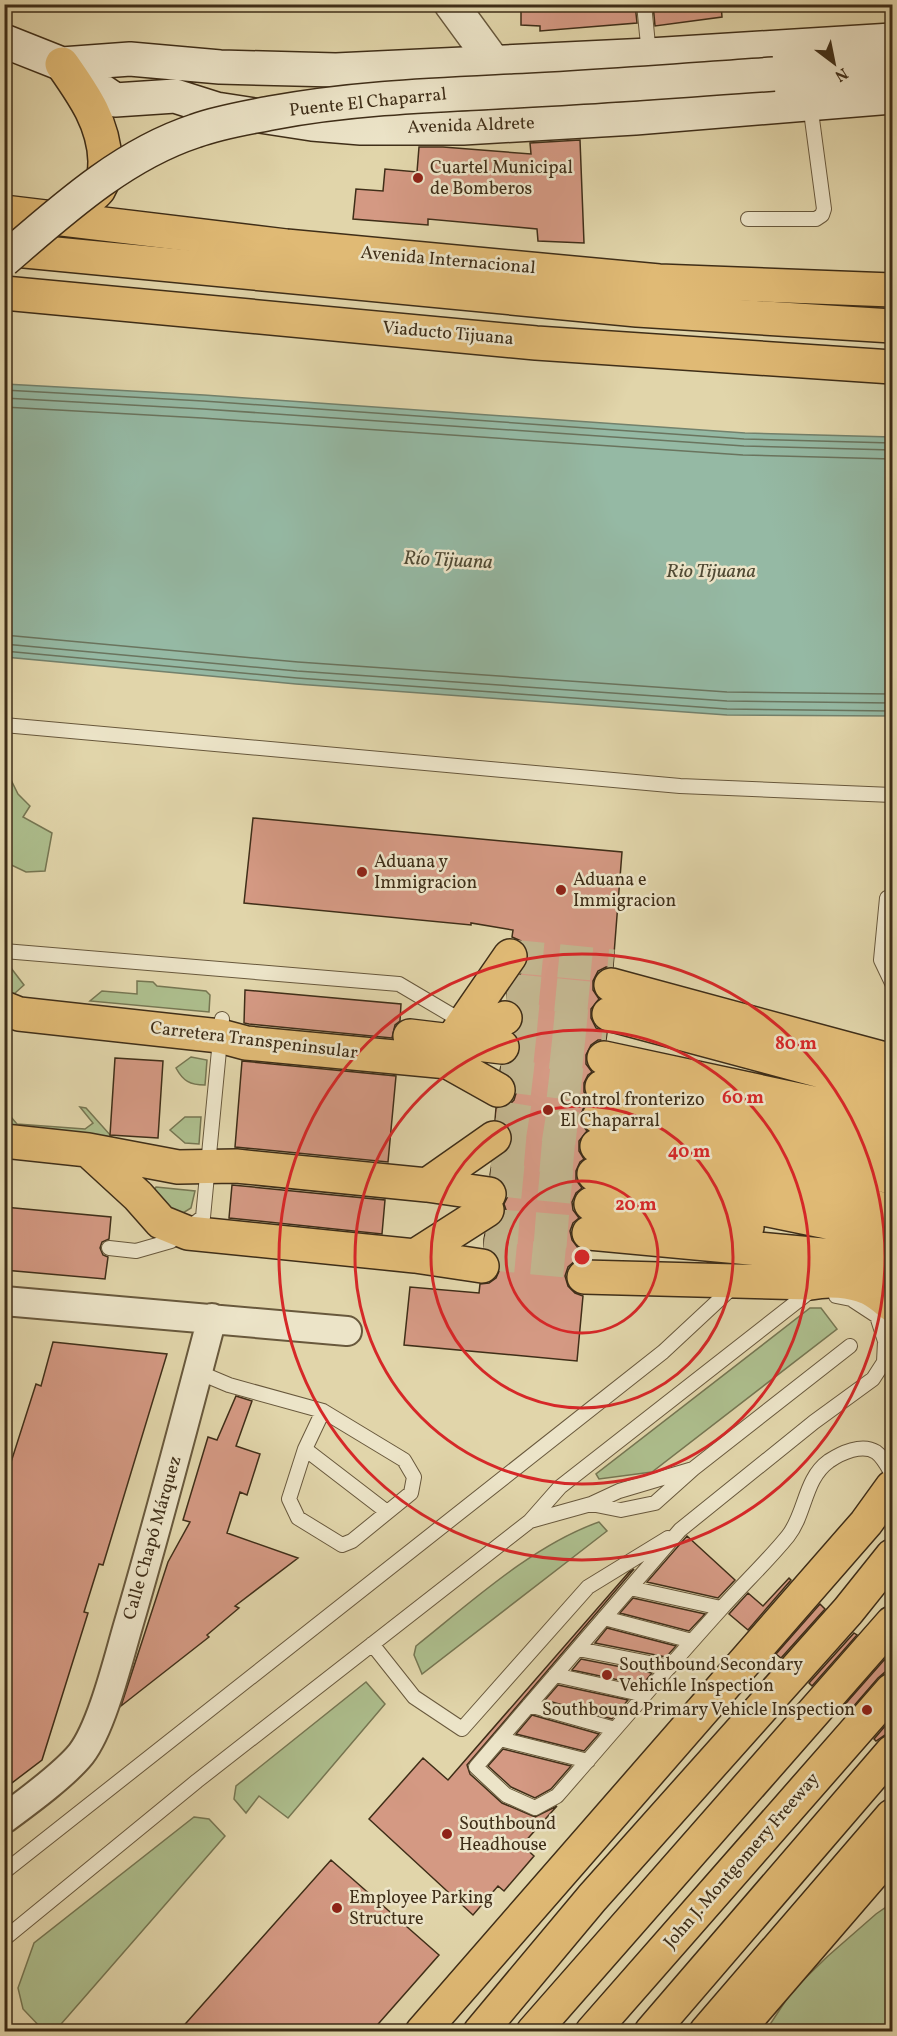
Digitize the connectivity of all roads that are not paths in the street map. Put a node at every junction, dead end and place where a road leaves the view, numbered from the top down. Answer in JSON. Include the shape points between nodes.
{"nodes":[{"id":1,"x":451,"y":4,"type":"edge"},
{"id":2,"x":644,"y":4,"type":"edge"},
{"id":3,"x":892,"y":40,"type":"edge"},
{"id":4,"x":4,"y":41,"type":"edge"},
{"id":5,"x":649,"y":55,"type":"junction"},
{"id":6,"x":494,"y":63,"type":"junction"},
{"id":7,"x":62,"y":64,"type":"junction"},
{"id":8,"x":892,"y":66,"type":"edge"},
{"id":9,"x":892,"y":97,"type":"edge"},
{"id":10,"x":810,"y":104,"type":"junction"},
{"id":11,"x":536,"y":123,"type":"junction"},
{"id":12,"x":4,"y":212,"type":"edge"},
{"id":13,"x":748,"y":219,"type":"dead end"},
{"id":14,"x":65,"y":220,"type":"junction"},
{"id":15,"x":4,"y":249,"type":"edge"},
{"id":16,"x":4,"y":260,"type":"edge"},
{"id":17,"x":4,"y":278,"type":"edge"},
{"id":18,"x":892,"y":290,"type":"edge"},
{"id":19,"x":4,"y":293,"type":"edge"},
{"id":20,"x":892,"y":327,"type":"edge"},
{"id":21,"x":391,"y":343,"type":"dead end"},
{"id":22,"x":892,"y":345,"type":"edge"},
{"id":23,"x":892,"y":366,"type":"edge"},
{"id":24,"x":892,"y":377,"type":"edge"},
{"id":25,"x":4,"y":725,"type":"edge"},
{"id":26,"x":892,"y":795,"type":"edge"},
{"id":27,"x":892,"y":899,"type":"edge"},
{"id":28,"x":4,"y":951,"type":"edge"},
{"id":29,"x":892,"y":983,"type":"edge"},
{"id":30,"x":4,"y":1008,"type":"edge"},
{"id":31,"x":221,"y":1028,"type":"junction"},
{"id":32,"x":892,"y":1044,"type":"edge"},
{"id":33,"x":892,"y":1061,"type":"edge"},
{"id":34,"x":892,"y":1078,"type":"edge"},
{"id":35,"x":892,"y":1090,"type":"edge"},
{"id":36,"x":488,"y":1092,"type":"junction"},
{"id":37,"x":892,"y":1098,"type":"edge"},
{"id":38,"x":892,"y":1107,"type":"edge"},
{"id":39,"x":892,"y":1120,"type":"edge"},
{"id":40,"x":599,"y":1124,"type":"junction"},
{"id":41,"x":892,"y":1133,"type":"edge"},
{"id":42,"x":4,"y":1141,"type":"edge"},
{"id":43,"x":892,"y":1146,"type":"edge"},
{"id":44,"x":88,"y":1150,"type":"junction"},
{"id":45,"x":892,"y":1161,"type":"edge"},
{"id":46,"x":208,"y":1166,"type":"junction"},
{"id":47,"x":892,"y":1178,"type":"edge"},
{"id":48,"x":427,"y":1185,"type":"junction"},
{"id":49,"x":183,"y":1232,"type":"junction"},
{"id":50,"x":109,"y":1248,"type":"dead end"},
{"id":51,"x":866,"y":1253,"type":"edge"},
{"id":52,"x":415,"y":1256,"type":"junction"},
{"id":53,"x":733,"y":1286,"type":"junction"},
{"id":54,"x":4,"y":1301,"type":"edge"},
{"id":55,"x":212,"y":1318,"type":"junction"},
{"id":56,"x":347,"y":1330,"type":"dead end"},
{"id":57,"x":850,"y":1346,"type":"dead end"},
{"id":58,"x":198,"y":1372,"type":"junction"},
{"id":59,"x":323,"y":1412,"type":"junction"},
{"id":60,"x":305,"y":1449,"type":"junction"},
{"id":61,"x":693,"y":1469,"type":"junction"},
{"id":62,"x":892,"y":1474,"type":"edge"},
{"id":63,"x":892,"y":1487,"type":"edge"},
{"id":64,"x":591,"y":1504,"type":"junction"},
{"id":65,"x":387,"y":1512,"type":"junction"},
{"id":66,"x":530,"y":1521,"type":"junction"},
{"id":67,"x":892,"y":1524,"type":"edge"},
{"id":68,"x":680,"y":1530,"type":"junction"},
{"id":69,"x":892,"y":1556,"type":"edge"},
{"id":70,"x":630,"y":1588,"type":"junction"},
{"id":71,"x":892,"y":1589,"type":"edge"},
{"id":72,"x":721,"y":1608,"type":"junction"},
{"id":73,"x":604,"y":1618,"type":"junction"},
{"id":74,"x":892,"y":1623,"type":"edge"},
{"id":75,"x":692,"y":1641,"type":"junction"},
{"id":76,"x":372,"y":1644,"type":"junction"},
{"id":77,"x":578,"y":1648,"type":"junction"},
{"id":78,"x":892,"y":1656,"type":"edge"},
{"id":79,"x":670,"y":1667,"type":"junction"},
{"id":80,"x":555,"y":1675,"type":"junction"},
{"id":81,"x":892,"y":1690,"type":"edge"},
{"id":82,"x":645,"y":1695,"type":"junction"},
{"id":83,"x":529,"y":1706,"type":"junction"},
{"id":84,"x":892,"y":1721,"type":"edge"},
{"id":85,"x":615,"y":1729,"type":"junction"},
{"id":86,"x":500,"y":1739,"type":"junction"},
{"id":87,"x":892,"y":1752,"type":"edge"},
{"id":88,"x":588,"y":1761,"type":"junction"},
{"id":89,"x":892,"y":1783,"type":"edge"},
{"id":90,"x":892,"y":1816,"type":"edge"},
{"id":91,"x":4,"y":1819,"type":"edge"},
{"id":92,"x":892,"y":1851,"type":"edge"},
{"id":93,"x":4,"y":1872,"type":"edge"},
{"id":94,"x":892,"y":1887,"type":"edge"},
{"id":95,"x":845,"y":1906,"type":"junction"},
{"id":96,"x":4,"y":1939,"type":"edge"},
{"id":97,"x":422,"y":2031,"type":"edge"},
{"id":98,"x":435,"y":2031,"type":"edge"},
{"id":99,"x":480,"y":2031,"type":"edge"},
{"id":100,"x":508,"y":2031,"type":"edge"},
{"id":101,"x":533,"y":2031,"type":"edge"},
{"id":102,"x":563,"y":2031,"type":"edge"},
{"id":103,"x":592,"y":2031,"type":"edge"},
{"id":104,"x":621,"y":2031,"type":"edge"},
{"id":105,"x":651,"y":2031,"type":"edge"},
{"id":106,"x":679,"y":2031,"type":"edge"},
{"id":107,"x":706,"y":2031,"type":"edge"},
{"id":108,"x":736,"y":2031,"type":"edge"}],
"edges":[{"from":1,"to":6,"type":"main road"},
{"from":2,"to":5,"type":"lane"},
{"from":3,"to":5,"type":"main road","name":"Avenida Aldrete"},
{"from":4,"to":7,"type":"main road","name":"Avenida Aldrete"},
{"from":5,"to":6,"type":"main road","name":"Avenida Aldrete"},
{"from":6,"to":7,"type":"main road","name":"Avenida Aldrete","via":[[336,70],[220,67],[130,59]]},
{"from":6,"to":11,"type":"main road"},
{"from":7,"to":11,"type":"main road","name":"Avenida Aldrete","via":[[114,100],[175,96],[216,109],[361,128]]},
{"from":7,"to":14,"type":"highway","via":[[86,99],[105,145],[105,172],[99,189]]},
{"from":8,"to":16,"type":"main road","name":"Puente El Chaparral","bridge":true,"via":[[401,97],[310,106],[240,119],[194,131],[109,175]]},
{"from":9,"to":10,"type":"main road","name":"Avenida Aldrete"},
{"from":10,"to":11,"type":"main road","name":"Avenida Aldrete"},
{"from":10,"to":13,"type":"lane","via":[[822,215],[816,219]]},
{"from":12,"to":14,"type":"highway","name":"Avenida Internacional"},
{"from":14,"to":18,"type":"highway","name":"Avenida Internacional","via":[[286,246],[659,281]]},
{"from":15,"to":20,"type":"highway","name":"Avenida Internacional","via":[[637,310]]},
{"from":17,"to":22,"type":"highway","name":"Viaducto Tijuana","via":[[607,332]]},
{"from":19,"to":23,"type":"highway","name":"Viaducto Tijuana","via":[[536,343]]},
{"from":21,"to":24,"type":"lane"},
{"from":25,"to":26,"type":"lane","via":[[680,786]]},
{"from":27,"to":29,"type":"lane","via":[[887,898],[881,960]]},
{"from":28,"to":36,"type":"lane","via":[[399,984]]},
{"from":30,"to":31,"type":"highway","name":"Carretera Transpeninsular","via":[[20,1014],[170,1031]]},
{"from":31,"to":36,"type":"highway","name":"Carretera Transpeninsular","via":[[246,1043]]},
{"from":31,"to":46,"type":"lane"},
{"from":32,"to":40,"type":"highway"},
{"from":33,"to":40,"type":"highway"},
{"from":34,"to":40,"type":"highway"},
{"from":35,"to":40,"type":"highway"},
{"from":36,"to":48,"type":"highway"},
{"from":36,"to":48,"type":"highway"},
{"from":36,"to":52,"type":"highway"},
{"from":36,"to":52,"type":"highway"},
{"from":37,"to":40,"type":"highway"},
{"from":38,"to":40,"type":"highway"},
{"from":39,"to":40,"type":"highway"},
{"from":40,"to":41,"type":"highway"},
{"from":40,"to":43,"type":"highway"},
{"from":40,"to":45,"type":"highway"},
{"from":40,"to":47,"type":"highway"},
{"from":40,"to":51,"type":"highway"},
{"from":40,"to":51,"type":"highway"},
{"from":40,"to":51,"type":"highway"},
{"from":40,"to":53,"type":"highway"},
{"from":42,"to":44,"type":"highway"},
{"from":44,"to":46,"type":"highway","via":[[178,1167]]},
{"from":44,"to":49,"type":"highway","via":[[160,1222]]},
{"from":46,"to":48,"type":"highway"},
{"from":46,"to":49,"type":"lane","via":[[203,1217]]},
{"from":49,"to":50,"type":"lane","via":[[171,1241],[136,1251]]},
{"from":49,"to":52,"type":"highway"},
{"from":51,"to":53,"type":"highway"},
{"from":51,"to":66,"type":"lane","via":[[560,1487]]},
{"from":51,"to":68,"type":"lane","via":[[851,1299],[877,1316],[885,1341],[884,1362],[873,1379]]},
{"from":53,"to":93,"type":"lane","via":[[654,1360]]},
{"from":54,"to":55,"type":"street"},
{"from":55,"to":56,"type":"street"},
{"from":55,"to":58,"type":"street","name":"Calle Chapó Márquez"},
{"from":57,"to":61,"type":"lane"},
{"from":58,"to":59,"type":"lane"},
{"from":58,"to":91,"type":"street","name":"Calle Chapó Márquez","via":[[162,1510],[98,1722],[81,1754]]},
{"from":59,"to":60,"type":"lane"},
{"from":59,"to":65,"type":"lane","via":[[404,1460],[414,1477],[411,1493]]},
{"from":60,"to":65,"type":"lane"},
{"from":60,"to":65,"type":"lane","via":[[289,1499],[298,1518],[342,1545]]},
{"from":61,"to":64,"type":"lane","via":[[619,1491]]},
{"from":61,"to":64,"type":"lane","via":[[656,1503],[621,1510]]},
{"from":62,"to":72,"type":"lane","via":[[876,1452],[865,1448],[831,1460],[813,1480],[789,1535]]},
{"from":63,"to":97,"type":"highway","via":[[866,1523]]},
{"from":64,"to":66,"type":"lane"},
{"from":66,"to":76,"type":"lane"},
{"from":67,"to":98,"type":"highway","via":[[465,2015]]},
{"from":68,"to":70,"type":"lane"},
{"from":68,"to":76,"type":"lane","via":[[588,1587],[462,1729],[414,1697]]},
{"from":69,"to":99,"type":"highway"},
{"from":70,"to":72,"type":"lane"},
{"from":70,"to":73,"type":"lane"},
{"from":71,"to":100,"type":"highway"},
{"from":72,"to":75,"type":"lane"},
{"from":73,"to":75,"type":"lane"},
{"from":73,"to":77,"type":"lane"},
{"from":74,"to":101,"type":"highway"},
{"from":75,"to":79,"type":"lane"},
{"from":76,"to":96,"type":"lane"},
{"from":77,"to":79,"type":"lane"},
{"from":77,"to":80,"type":"lane"},
{"from":78,"to":102,"type":"highway"},
{"from":79,"to":82,"type":"lane"},
{"from":80,"to":82,"type":"lane"},
{"from":80,"to":83,"type":"lane"},
{"from":81,"to":103,"type":"highway","name":"John J. Montgomery Freeway"},
{"from":82,"to":85,"type":"lane"},
{"from":83,"to":85,"type":"lane"},
{"from":83,"to":86,"type":"lane"},
{"from":84,"to":104,"type":"highway"},
{"from":85,"to":88,"type":"lane"},
{"from":86,"to":88,"type":"lane"},
{"from":86,"to":88,"type":"lane","via":[[476,1767],[506,1795],[535,1808],[557,1796]]},
{"from":87,"to":105,"type":"highway"},
{"from":89,"to":106,"type":"highway"},
{"from":90,"to":107,"type":"highway"},
{"from":92,"to":95,"type":"highway"},
{"from":94,"to":95,"type":"highway"},
{"from":95,"to":108,"type":"highway"}]}
